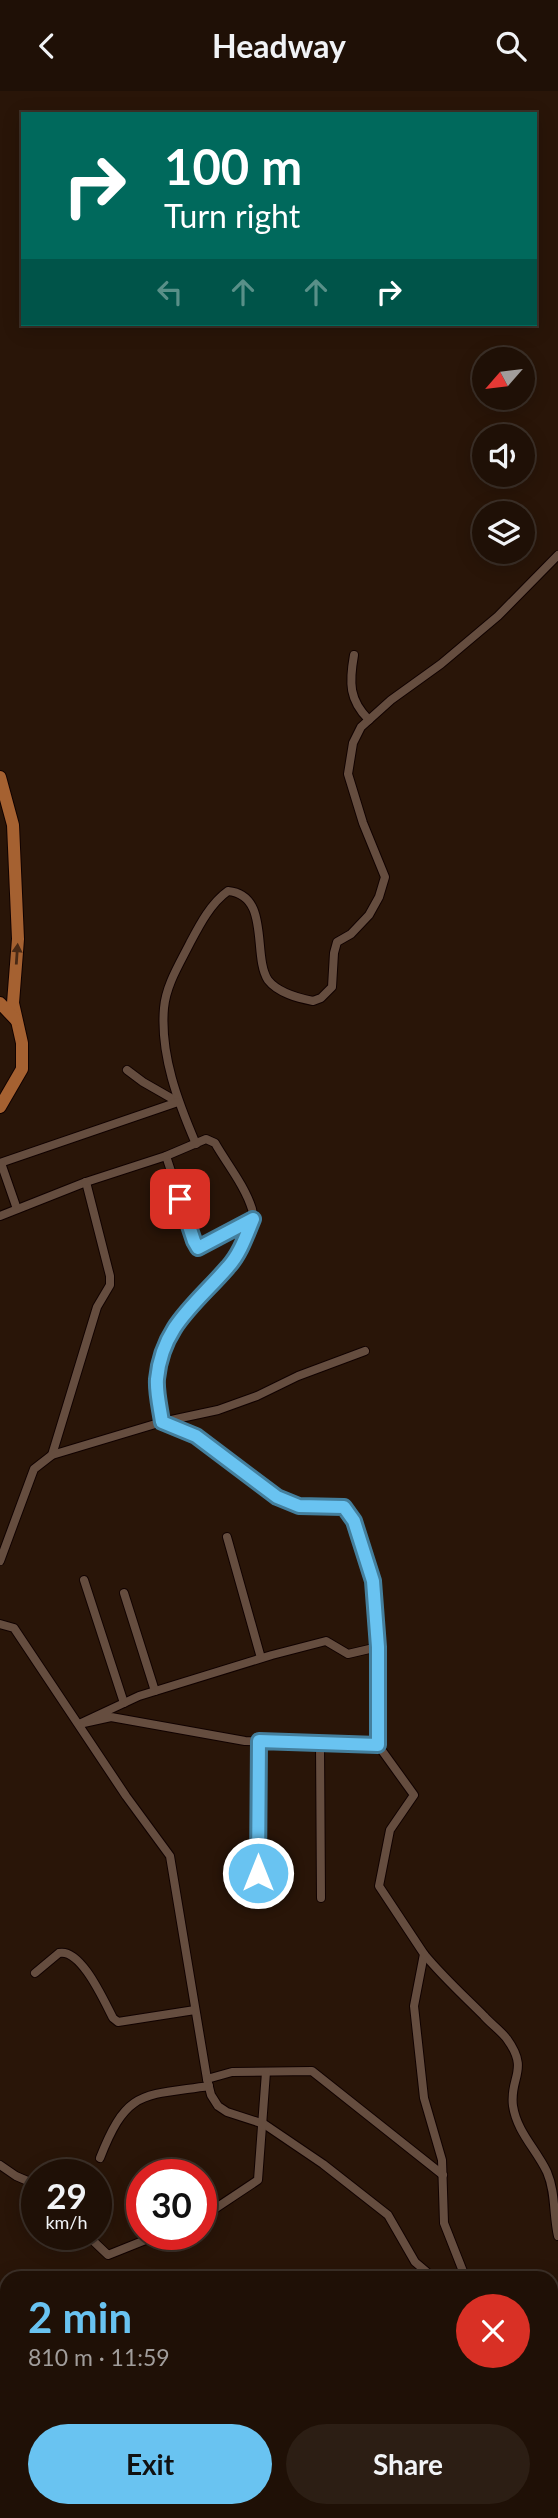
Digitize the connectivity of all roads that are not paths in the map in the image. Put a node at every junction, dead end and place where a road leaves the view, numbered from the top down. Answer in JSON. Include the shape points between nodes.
{"nodes":[{"id":1,"x":558,"y":555,"type":"edge"},
{"id":2,"x":354,"y":655,"type":"dead end"},
{"id":3,"x":369,"y":720,"type":"junction"},
{"id":4,"x":0,"y":777,"type":"edge"},
{"id":5,"x":0,"y":1003,"type":"edge"},
{"id":6,"x":17,"y":1022,"type":"junction"},
{"id":7,"x":127,"y":1070,"type":"dead end"},
{"id":8,"x":178,"y":1102,"type":"junction"},
{"id":9,"x":0,"y":1107,"type":"edge"},
{"id":10,"x":196,"y":1144,"type":"junction"},
{"id":11,"x":166,"y":1156,"type":"junction"},
{"id":12,"x":1,"y":1163,"type":"edge"},
{"id":13,"x":86,"y":1182,"type":"junction"},
{"id":14,"x":18,"y":1209,"type":"junction"},
{"id":15,"x":0,"y":1216,"type":"edge"},
{"id":16,"x":253,"y":1219,"type":"junction"},
{"id":17,"x":365,"y":1351,"type":"dead end"},
{"id":18,"x":162,"y":1422,"type":"junction"},
{"id":19,"x":52,"y":1455,"type":"junction"},
{"id":20,"x":227,"y":1537,"type":"dead end"},
{"id":21,"x":0,"y":1562,"type":"edge"},
{"id":22,"x":84,"y":1580,"type":"dead end"},
{"id":23,"x":124,"y":1593,"type":"dead end"},
{"id":24,"x":0,"y":1624,"type":"edge"},
{"id":25,"x":378,"y":1647,"type":"junction"},
{"id":26,"x":261,"y":1658,"type":"junction"},
{"id":27,"x":155,"y":1691,"type":"junction"},
{"id":28,"x":124,"y":1703,"type":"junction"},
{"id":29,"x":79,"y":1724,"type":"junction"},
{"id":30,"x":259,"y":1741,"type":"junction"},
{"id":31,"x":320,"y":1743,"type":"junction"},
{"id":32,"x":378,"y":1745,"type":"junction"},
{"id":33,"x":321,"y":1898,"type":"dead end"},
{"id":34,"x":258,"y":1899,"type":"dead end"},
{"id":35,"x":424,"y":1954,"type":"junction"},
{"id":36,"x":34,"y":1973,"type":"dead end"},
{"id":37,"x":195,"y":2010,"type":"junction"},
{"id":38,"x":266,"y":2071,"type":"junction"},
{"id":39,"x":208,"y":2082,"type":"junction"},
{"id":40,"x":264,"y":2124,"type":"junction"},
{"id":41,"x":100,"y":2158,"type":"dead end"},
{"id":42,"x":0,"y":2165,"type":"edge"},
{"id":43,"x":443,"y":2175,"type":"junction"},
{"id":44,"x":21,"y":2178,"type":"edge"},
{"id":45,"x":217,"y":2207,"type":"edge"},
{"id":46,"x":558,"y":2236,"type":"edge"},
{"id":47,"x":126,"y":2248,"type":"edge"},
{"id":48,"x":103,"y":2250,"type":"edge"},
{"id":49,"x":426,"y":2271,"type":"edge"},
{"id":50,"x":463,"y":2271,"type":"edge"}],
"edges":[{"from":1,"to":3,"type":"street","via":[[498,616]]},
{"from":2,"to":3,"type":"street","via":[[353,700]]},
{"from":3,"to":8,"type":"street","via":[[353,743],[348,774],[385,877],[379,897],[369,915],[337,943],[332,987],[313,1001],[279,990],[269,981],[258,922],[245,897],[228,891],[217,898],[171,981],[164,1007],[166,1050]]},
{"from":6,"to":4,"type":"main road","one_way":true,"via":[[13,1003],[18,939],[13,825]]},
{"from":5,"to":6,"type":"main road"},
{"from":6,"to":9,"type":"main road","via":[[22,1069]]},
{"from":7,"to":8,"type":"street"},
{"from":8,"to":10,"type":"street"},
{"from":8,"to":12,"type":"street"},
{"from":10,"to":11,"type":"street"},
{"from":10,"to":16,"type":"street","via":[[206,1139],[215,1143],[244,1193]]},
{"from":11,"to":13,"type":"street"},
{"from":11,"to":16,"type":"street","via":[[198,1248]]},
{"from":12,"to":14,"type":"street"},
{"from":13,"to":14,"type":"street"},
{"from":13,"to":19,"type":"street","via":[[110,1285],[97,1307]]},
{"from":14,"to":15,"type":"street"},
{"from":16,"to":18,"type":"street","via":[[239,1252],[174,1325],[166,1342],[156,1381]]},
{"from":17,"to":18,"type":"street","via":[[257,1397]]},
{"from":18,"to":19,"type":"street"},
{"from":18,"to":25,"type":"street","via":[[196,1436],[277,1497],[299,1506],[344,1507],[373,1581]]},
{"from":19,"to":21,"type":"street","via":[[34,1469]]},
{"from":20,"to":26,"type":"street"},
{"from":22,"to":28,"type":"street"},
{"from":23,"to":27,"type":"street"},
{"from":24,"to":29,"type":"street","via":[[14,1628]]},
{"from":25,"to":26,"type":"street","via":[[348,1654],[326,1641]]},
{"from":25,"to":32,"type":"street"},
{"from":26,"to":27,"type":"street"},
{"from":27,"to":28,"type":"street"},
{"from":28,"to":29,"type":"street"},
{"from":29,"to":30,"type":"street","via":[[111,1717]]},
{"from":29,"to":37,"type":"street","via":[[170,1856]]},
{"from":30,"to":31,"type":"street"},
{"from":30,"to":34,"type":"street"},
{"from":31,"to":32,"type":"street"},
{"from":31,"to":33,"type":"street"},
{"from":32,"to":35,"type":"street","via":[[414,1795],[390,1830],[379,1886]]},
{"from":35,"to":43,"type":"street","via":[[414,2006],[424,2098]]},
{"from":35,"to":46,"type":"street","via":[[506,2038],[517,2058],[513,2105],[521,2132],[547,2172]]},
{"from":36,"to":37,"type":"street","via":[[59,1953],[76,1957],[118,2022]]},
{"from":37,"to":39,"type":"street"},
{"from":38,"to":39,"type":"street","via":[[232,2072]]},
{"from":38,"to":40,"type":"street"},
{"from":38,"to":43,"type":"street","via":[[312,2071]]},
{"from":39,"to":40,"type":"street","via":[[218,2106]]},
{"from":39,"to":41,"type":"street","via":[[130,2104],[111,2129]]},
{"from":40,"to":45,"type":"street","via":[[258,2180]]},
{"from":40,"to":49,"type":"street","via":[[388,2215],[415,2262]]},
{"from":42,"to":44,"type":"street"},
{"from":43,"to":50,"type":"street","via":[[444,2223]]},
{"from":47,"to":48,"type":"street","via":[[108,2255]]}]}
